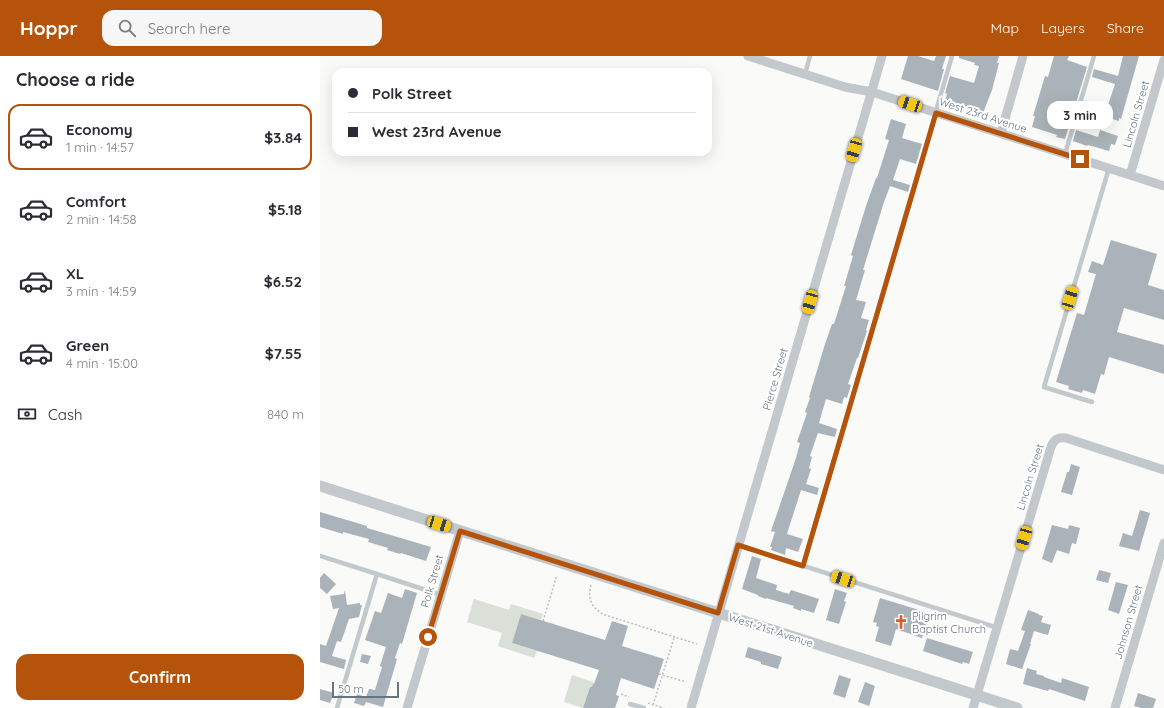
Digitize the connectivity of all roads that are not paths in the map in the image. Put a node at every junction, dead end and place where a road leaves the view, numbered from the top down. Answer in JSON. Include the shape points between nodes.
{"nodes":[{"id":1,"x":748,"y":56,"type":"edge"},
{"id":2,"x":810,"y":56,"type":"edge"},
{"id":3,"x":882,"y":56,"type":"edge"},
{"id":4,"x":952,"y":56,"type":"edge"},
{"id":5,"x":1024,"y":56,"type":"edge"},
{"id":6,"x":1094,"y":56,"type":"edge"},
{"id":7,"x":1164,"y":60,"type":"edge"},
{"id":8,"x":805,"y":74,"type":"junction"},
{"id":9,"x":872,"y":92,"type":"junction"},
{"id":10,"x":936,"y":113,"type":"junction"},
{"id":11,"x":1001,"y":133,"type":"junction"},
{"id":12,"x":1065,"y":154,"type":"junction"},
{"id":13,"x":1109,"y":168,"type":"junction"},
{"id":14,"x":1130,"y":175,"type":"junction"},
{"id":15,"x":1164,"y":186,"type":"edge"},
{"id":16,"x":1092,"y":402,"type":"dead end"},
{"id":17,"x":1164,"y":470,"type":"edge"},
{"id":18,"x":320,"y":486,"type":"edge"},
{"id":19,"x":460,"y":531,"type":"junction"},
{"id":20,"x":1164,"y":543,"type":"edge"},
{"id":21,"x":738,"y":545,"type":"junction"},
{"id":22,"x":320,"y":556,"type":"edge"},
{"id":23,"x":803,"y":566,"type":"junction"},
{"id":24,"x":377,"y":574,"type":"junction"},
{"id":25,"x":440,"y":595,"type":"junction"},
{"id":26,"x":718,"y":613,"type":"junction"},
{"id":27,"x":998,"y":628,"type":"junction"},
{"id":28,"x":977,"y":695,"type":"junction"},
{"id":29,"x":630,"y":704,"type":"dead end"},
{"id":30,"x":337,"y":708,"type":"edge"},
{"id":31,"x":407,"y":708,"type":"edge"},
{"id":32,"x":644,"y":708,"type":"edge"},
{"id":33,"x":690,"y":708,"type":"edge"},
{"id":34,"x":974,"y":708,"type":"edge"},
{"id":35,"x":1017,"y":708,"type":"edge"},
{"id":36,"x":1115,"y":708,"type":"edge"}],
"edges":[{"from":1,"to":8,"type":"street","name":"West 23rd Avenue"},
{"from":2,"to":8,"type":"lane"},
{"from":3,"to":9,"type":"street","name":"Pierce Street"},
{"from":4,"to":10,"type":"lane"},
{"from":5,"to":11,"type":"street"},
{"from":6,"to":12,"type":"lane"},
{"from":7,"to":14,"type":"street","name":"Lincoln Street"},
{"from":8,"to":9,"type":"street","name":"West 23rd Avenue","via":[[845,87]]},
{"from":9,"to":10,"type":"street","name":"West 23rd Avenue"},
{"from":9,"to":21,"type":"street","name":"Pierce Street"},
{"from":10,"to":11,"type":"street","name":"West 23rd Avenue"},
{"from":10,"to":23,"type":"lane"},
{"from":11,"to":12,"type":"street","name":"West 23rd Avenue"},
{"from":12,"to":13,"type":"street","name":"West 23rd Avenue"},
{"from":13,"to":14,"type":"street","name":"West 23rd Avenue"},
{"from":13,"to":16,"type":"lane","via":[[1044,387]]},
{"from":14,"to":15,"type":"street","name":"West 23rd Avenue"},
{"from":17,"to":27,"type":"street","name":"Lincoln Street","via":[[1066,438],[1056,439],[1051,447]]},
{"from":18,"to":19,"type":"street","name":"West 21st Avenue"},
{"from":19,"to":25,"type":"street","name":"Polk Street"},
{"from":19,"to":26,"type":"street","name":"West 21st Avenue"},
{"from":20,"to":36,"type":"street","name":"Johnson Street"},
{"from":21,"to":23,"type":"lane"},
{"from":21,"to":26,"type":"street","name":"Pierce Street"},
{"from":22,"to":24,"type":"lane"},
{"from":23,"to":27,"type":"lane"},
{"from":24,"to":25,"type":"lane"},
{"from":24,"to":30,"type":"lane"},
{"from":25,"to":31,"type":"street","name":"Polk Street"},
{"from":26,"to":28,"type":"street","name":"West 21st Avenue"},
{"from":26,"to":33,"type":"street","name":"Pierce Street"},
{"from":27,"to":28,"type":"street","name":"Lincoln Street"},
{"from":28,"to":34,"type":"street","name":"Lincoln Street"},
{"from":28,"to":35,"type":"street","name":"West 21st Avenue"},
{"from":29,"to":32,"type":"lane"}]}
